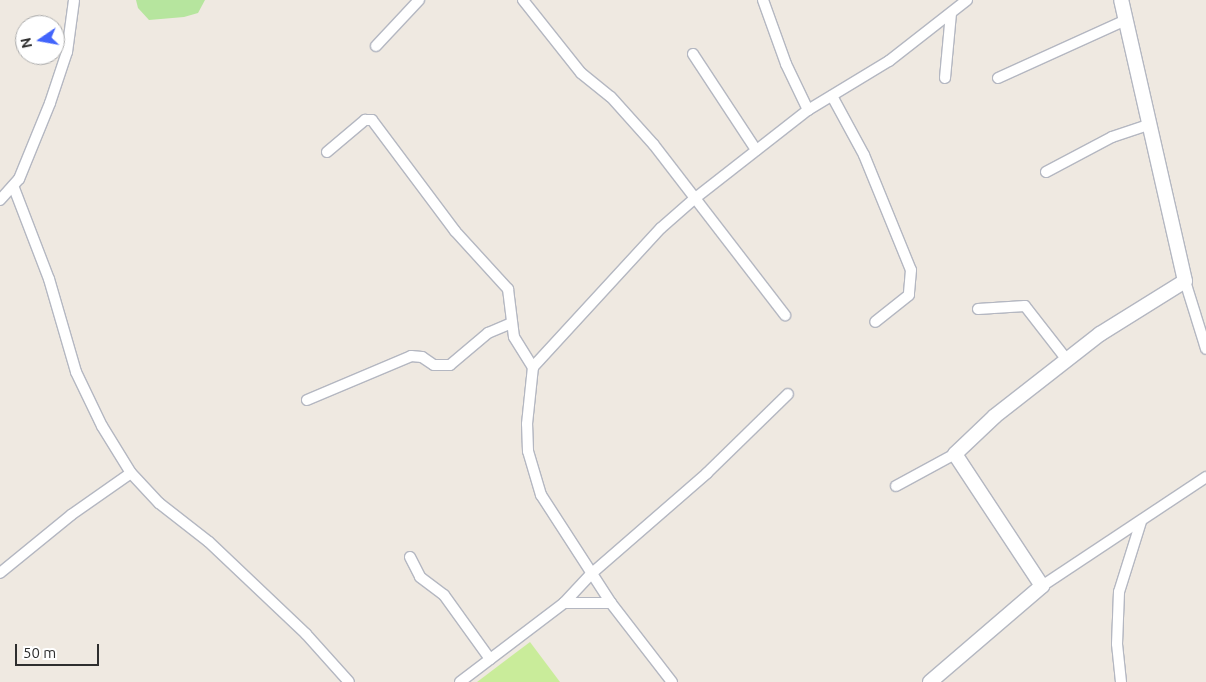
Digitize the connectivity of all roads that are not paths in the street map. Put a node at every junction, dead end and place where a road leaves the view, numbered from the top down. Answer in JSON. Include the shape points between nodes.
{"nodes":[{"id":1,"x":74,"y":0,"type":"edge"},
{"id":2,"x":419,"y":0,"type":"edge"},
{"id":3,"x":523,"y":0,"type":"edge"},
{"id":4,"x":763,"y":0,"type":"edge"},
{"id":5,"x":967,"y":0,"type":"edge"},
{"id":6,"x":1121,"y":0,"type":"edge"},
{"id":7,"x":952,"y":13,"type":"junction"},
{"id":8,"x":1126,"y":20,"type":"junction"},
{"id":9,"x":376,"y":46,"type":"dead end"},
{"id":10,"x":693,"y":54,"type":"dead end"},
{"id":11,"x":946,"y":78,"type":"dead end"},
{"id":12,"x":998,"y":78,"type":"dead end"},
{"id":13,"x":832,"y":96,"type":"junction"},
{"id":14,"x":808,"y":110,"type":"junction"},
{"id":15,"x":1151,"y":124,"type":"junction"},
{"id":16,"x":756,"y":150,"type":"junction"},
{"id":17,"x":327,"y":152,"type":"dead end"},
{"id":18,"x":1046,"y":172,"type":"dead end"},
{"id":19,"x":14,"y":188,"type":"junction"},
{"id":20,"x":694,"y":199,"type":"junction"},
{"id":21,"x":0,"y":200,"type":"edge"},
{"id":22,"x":1185,"y":281,"type":"junction"},
{"id":23,"x":978,"y":309,"type":"dead end"},
{"id":24,"x":785,"y":315,"type":"dead end"},
{"id":25,"x":512,"y":322,"type":"junction"},
{"id":26,"x":875,"y":322,"type":"dead end"},
{"id":27,"x":1206,"y":349,"type":"edge"},
{"id":28,"x":1067,"y":360,"type":"junction"},
{"id":29,"x":534,"y":367,"type":"junction"},
{"id":30,"x":788,"y":394,"type":"dead end"},
{"id":31,"x":307,"y":400,"type":"dead end"},
{"id":32,"x":955,"y":454,"type":"junction"},
{"id":33,"x":131,"y":473,"type":"junction"},
{"id":34,"x":1206,"y":477,"type":"edge"},
{"id":35,"x":896,"y":486,"type":"dead end"},
{"id":36,"x":1141,"y":522,"type":"junction"},
{"id":37,"x":410,"y":557,"type":"dead end"},
{"id":38,"x":0,"y":573,"type":"edge"},
{"id":39,"x":591,"y":574,"type":"junction"},
{"id":40,"x":1042,"y":586,"type":"junction"},
{"id":41,"x":564,"y":603,"type":"junction"},
{"id":42,"x":611,"y":603,"type":"junction"},
{"id":43,"x":490,"y":659,"type":"junction"},
{"id":44,"x":929,"y":681,"type":"edge"},
{"id":45,"x":348,"y":682,"type":"edge"},
{"id":46,"x":460,"y":682,"type":"edge"},
{"id":47,"x":672,"y":682,"type":"edge"},
{"id":48,"x":1121,"y":682,"type":"edge"}],
"edges":[{"from":1,"to":19,"type":"street","via":[[67,52],[59,78],[37,139]]},
{"from":2,"to":9,"type":"street"},
{"from":3,"to":20,"type":"street","via":[[581,73],[611,97],[654,145]]},
{"from":4,"to":14,"type":"street"},
{"from":5,"to":7,"type":"street"},
{"from":6,"to":8,"type":"street"},
{"from":7,"to":11,"type":"street"},
{"from":7,"to":13,"type":"street","via":[[889,61]]},
{"from":8,"to":12,"type":"street"},
{"from":8,"to":15,"type":"street"},
{"from":10,"to":16,"type":"street"},
{"from":13,"to":14,"type":"street"},
{"from":13,"to":26,"type":"street","via":[[864,155],[912,270],[909,295]]},
{"from":14,"to":16,"type":"street"},
{"from":15,"to":18,"type":"street","via":[[1130,129]]},
{"from":15,"to":22,"type":"street"},
{"from":16,"to":20,"type":"street"},
{"from":17,"to":25,"type":"street","via":[[365,120],[372,120],[449,223],[508,289]]},
{"from":19,"to":21,"type":"street"},
{"from":19,"to":33,"type":"street","via":[[49,279],[76,372],[102,426]]},
{"from":20,"to":24,"type":"street"},
{"from":20,"to":29,"type":"street","via":[[661,228]]},
{"from":22,"to":27,"type":"street"},
{"from":22,"to":28,"type":"street","via":[[1100,334]]},
{"from":23,"to":28,"type":"street","via":[[1025,306]]},
{"from":25,"to":29,"type":"street","via":[[519,348]]},
{"from":25,"to":31,"type":"street","via":[[488,333],[450,365],[434,365],[422,357],[411,356]]},
{"from":28,"to":32,"type":"street","via":[[994,416]]},
{"from":29,"to":39,"type":"street","via":[[527,424],[533,476],[541,495]]},
{"from":30,"to":39,"type":"street","via":[[707,473]]},
{"from":32,"to":35,"type":"street"},
{"from":32,"to":40,"type":"street"},
{"from":33,"to":38,"type":"street","via":[[71,515]]},
{"from":33,"to":45,"type":"street","via":[[158,503],[209,542],[306,634]]},
{"from":34,"to":36,"type":"street"},
{"from":36,"to":40,"type":"street"},
{"from":36,"to":48,"type":"street","via":[[1119,592],[1117,644]]},
{"from":37,"to":43,"type":"street","via":[[420,576],[444,595]]},
{"from":39,"to":41,"type":"street"},
{"from":39,"to":42,"type":"street"},
{"from":40,"to":44,"type":"street"},
{"from":41,"to":42,"type":"street"},
{"from":41,"to":43,"type":"street"},
{"from":42,"to":47,"type":"street"},
{"from":43,"to":46,"type":"street"}]}
